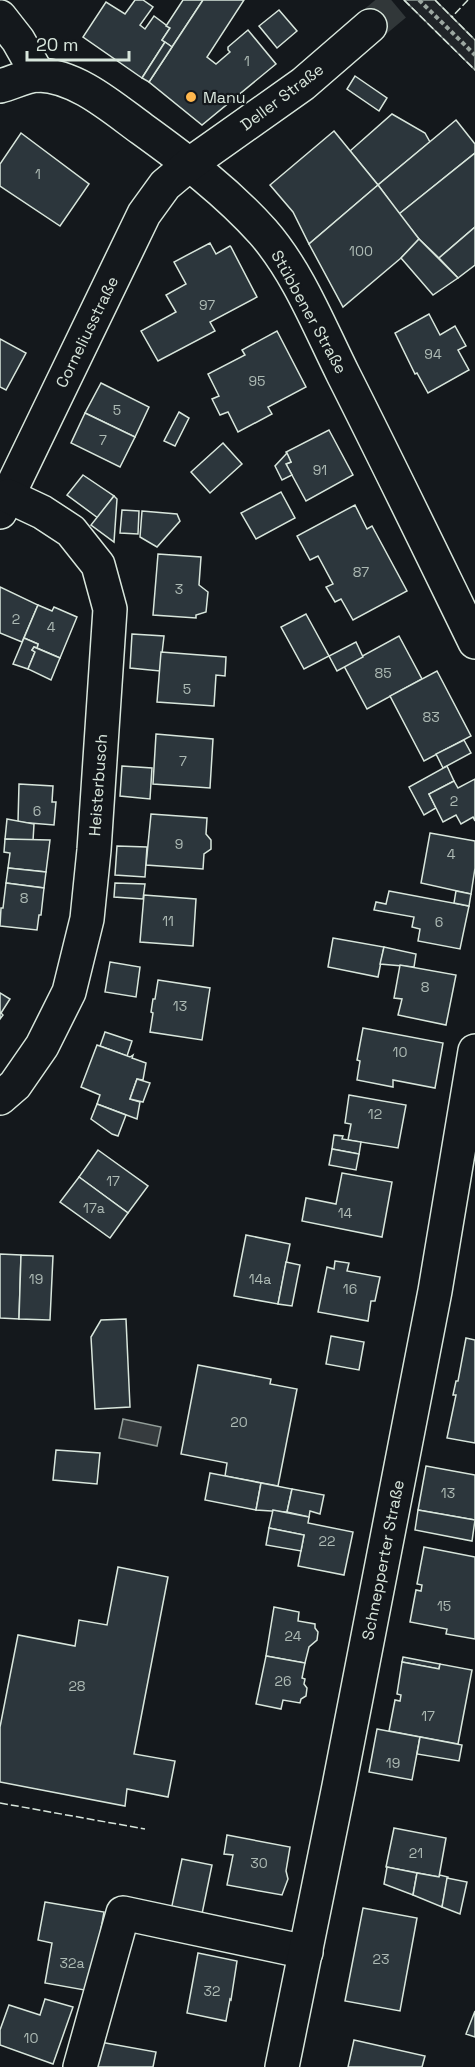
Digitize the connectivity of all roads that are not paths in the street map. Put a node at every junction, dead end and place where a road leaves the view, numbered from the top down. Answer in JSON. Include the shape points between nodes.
{"nodes":[{"id":1,"x":0,"y":17,"type":"edge"},
{"id":2,"x":370,"y":26,"type":"tunnel mouth"},
{"id":3,"x":38,"y":75,"type":"junction"},
{"id":4,"x":0,"y":86,"type":"edge"},
{"id":5,"x":190,"y":164,"type":"junction"},
{"id":6,"x":4,"y":504,"type":"edge"},
{"id":7,"x":475,"y":642,"type":"edge"},
{"id":8,"x":475,"y":1051,"type":"edge"},
{"id":9,"x":0,"y":1098,"type":"edge"},
{"id":10,"x":306,"y":1952,"type":"junction"},
{"id":11,"x":80,"y":2067,"type":"edge"},
{"id":12,"x":282,"y":2067,"type":"edge"}],
"edges":[{"from":1,"to":3,"type":"street"},
{"from":2,"to":5,"type":"street","name":"Deller Straße","via":[[303,84]]},
{"from":3,"to":4,"type":"street"},
{"from":3,"to":5,"type":"street","name":"Stübbener Straße","via":[[74,83],[95,95]]},
{"from":5,"to":6,"type":"street","name":"Corneliusstraße","via":[[165,185],[144,214]]},
{"from":5,"to":7,"type":"street","name":"Stübbener Straße","via":[[240,209],[287,264]]},
{"from":6,"to":9,"type":"street","name":"Heisterbusch","via":[[42,512],[71,531],[98,565],[110,609],[87,919],[69,992],[42,1046]]},
{"from":8,"to":10,"type":"street","name":"Schnepperter Straße","via":[[441,1260]]},
{"from":10,"to":11,"type":"street","via":[[123,1913]]},
{"from":10,"to":12,"type":"street","name":"Schnepperter Straße"}]}
